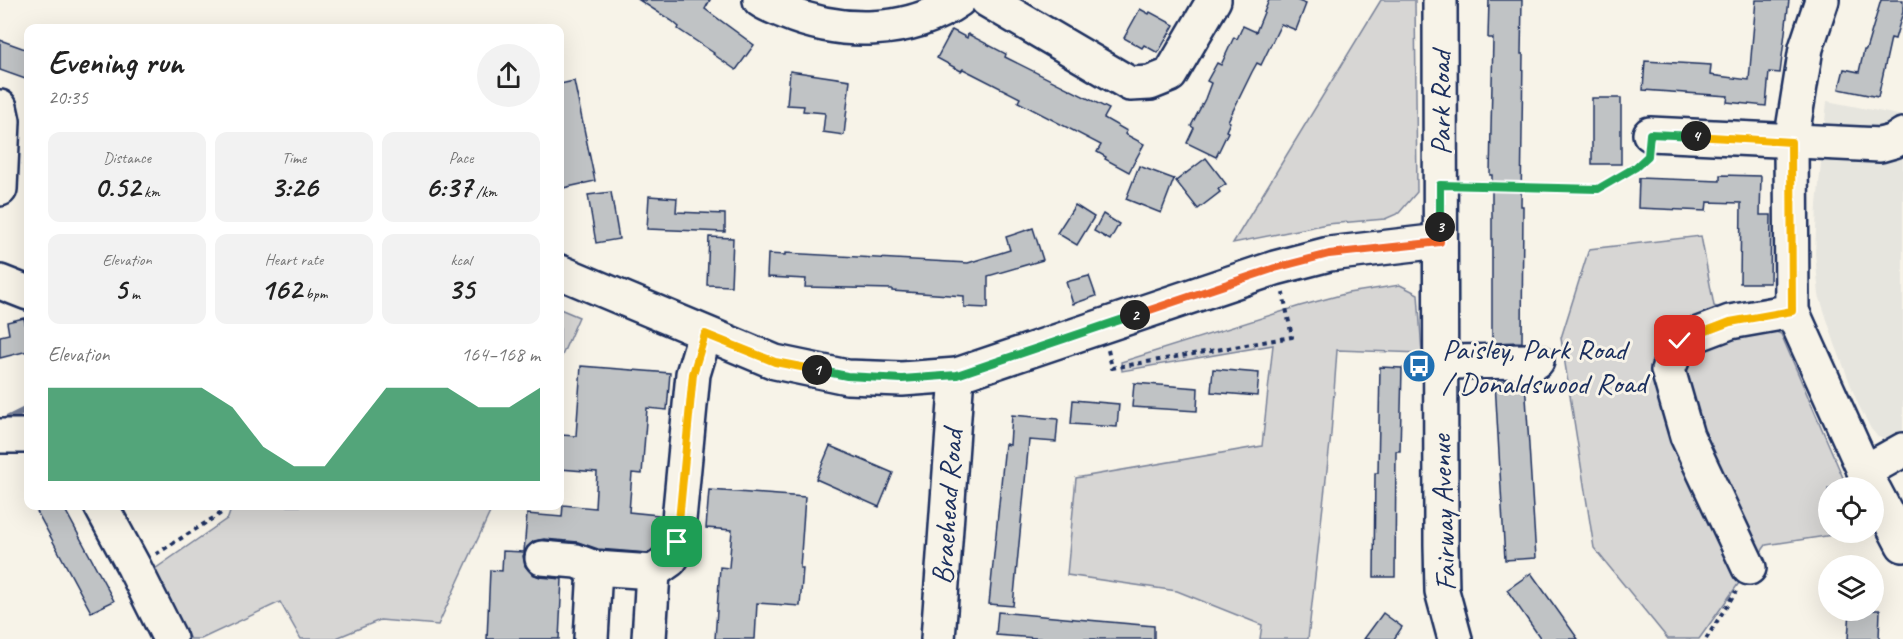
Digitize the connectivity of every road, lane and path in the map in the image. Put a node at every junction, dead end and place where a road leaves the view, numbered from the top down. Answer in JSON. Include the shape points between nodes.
{"nodes":[{"id":1,"x":759,"y":0,"type":"edge"},
{"id":2,"x":959,"y":0,"type":"edge"},
{"id":3,"x":987,"y":0,"type":"edge"},
{"id":4,"x":1214,"y":0,"type":"edge"},
{"id":5,"x":1440,"y":0,"type":"edge"},
{"id":6,"x":1822,"y":0,"type":"edge"},
{"id":7,"x":8,"y":118,"type":"edge"},
{"id":8,"x":1650,"y":132,"type":"joint"},
{"id":9,"x":1903,"y":135,"type":"edge"},
{"id":10,"x":1791,"y":142,"type":"junction"},
{"id":11,"x":1440,"y":185,"type":"junction"},
{"id":12,"x":0,"y":189,"type":"edge"},
{"id":13,"x":1440,"y":242,"type":"junction"},
{"id":14,"x":1275,"y":268,"type":"junction"},
{"id":15,"x":564,"y":274,"type":"edge"},
{"id":16,"x":0,"y":282,"type":"edge"},
{"id":17,"x":24,"y":291,"type":"edge"},
{"id":18,"x":1792,"y":311,"type":"junction"},
{"id":19,"x":1102,"y":326,"type":"junction"},
{"id":20,"x":705,"y":334,"type":"junction"},
{"id":21,"x":1537,"y":361,"type":"dead end"},
{"id":22,"x":1440,"y":362,"type":"junction"},
{"id":23,"x":957,"y":375,"type":"junction"},
{"id":24,"x":0,"y":436,"type":"edge"},
{"id":25,"x":24,"y":436,"type":"edge"},
{"id":26,"x":1903,"y":450,"type":"edge"},
{"id":27,"x":1867,"y":477,"type":"edge"},
{"id":28,"x":1876,"y":477,"type":"edge"},
{"id":29,"x":1884,"y":509,"type":"edge"},
{"id":30,"x":103,"y":510,"type":"edge"},
{"id":31,"x":224,"y":510,"type":"edge"},
{"id":32,"x":1903,"y":545,"type":"edge"},
{"id":33,"x":542,"y":558,"type":"dead end"},
{"id":34,"x":135,"y":567,"type":"junction"},
{"id":35,"x":595,"y":568,"type":"junction"},
{"id":36,"x":1749,"y":568,"type":"joint"},
{"id":37,"x":653,"y":572,"type":"junction"},
{"id":38,"x":170,"y":639,"type":"edge"},
{"id":39,"x":591,"y":639,"type":"edge"},
{"id":40,"x":649,"y":639,"type":"edge"},
{"id":41,"x":938,"y":639,"type":"edge"},
{"id":42,"x":1455,"y":639,"type":"edge"},
{"id":43,"x":1706,"y":639,"type":"edge"}],
"edges":[{"from":1,"to":2,"type":"street","via":[[806,21],[862,29],[917,21]]},
{"from":3,"to":4,"type":"street","via":[[1130,84],[1150,83],[1170,75]]},
{"from":5,"to":11,"type":"street","name":"Park Road"},
{"from":6,"to":10,"type":"street","via":[[1806,48]]},
{"from":7,"to":12,"type":"street"},
{"from":8,"to":10,"type":"street"},
{"from":8,"to":11,"type":"path","via":[[1636,167],[1598,189]]},
{"from":9,"to":10,"type":"street","via":[[1880,145]]},
{"from":10,"to":18,"type":"street"},
{"from":11,"to":13,"type":"street","name":"Park Road"},
{"from":13,"to":14,"type":"street","via":[[1329,254]]},
{"from":13,"to":22,"type":"street","name":"Fairway Avenue"},
{"from":14,"to":19,"type":"street"},
{"from":14,"to":19,"type":"path","via":[[1292,337],[1112,368]]},
{"from":15,"to":20,"type":"street"},
{"from":16,"to":17,"type":"street"},
{"from":18,"to":27,"type":"street"},
{"from":18,"to":36,"type":"street","via":[[1730,322],[1680,341],[1668,370],[1687,435]]},
{"from":19,"to":23,"type":"street"},
{"from":20,"to":23,"type":"street","via":[[775,362],[847,376],[902,379]]},
{"from":20,"to":37,"type":"street","via":[[693,374],[675,551],[670,560]]},
{"from":21,"to":22,"type":"street"},
{"from":22,"to":42,"type":"street","name":"Fairway Avenue","via":[[1442,591]]},
{"from":23,"to":41,"type":"street","name":"Braehead Road"},
{"from":24,"to":25,"type":"street"},
{"from":26,"to":28,"type":"street"},
{"from":29,"to":32,"type":"street"},
{"from":30,"to":34,"type":"street"},
{"from":31,"to":34,"type":"path"},
{"from":33,"to":35,"type":"street","via":[[576,561]]},
{"from":34,"to":38,"type":"street"},
{"from":35,"to":37,"type":"street"},
{"from":35,"to":39,"type":"street"},
{"from":36,"to":43,"type":"path"},
{"from":37,"to":40,"type":"street"}]}
